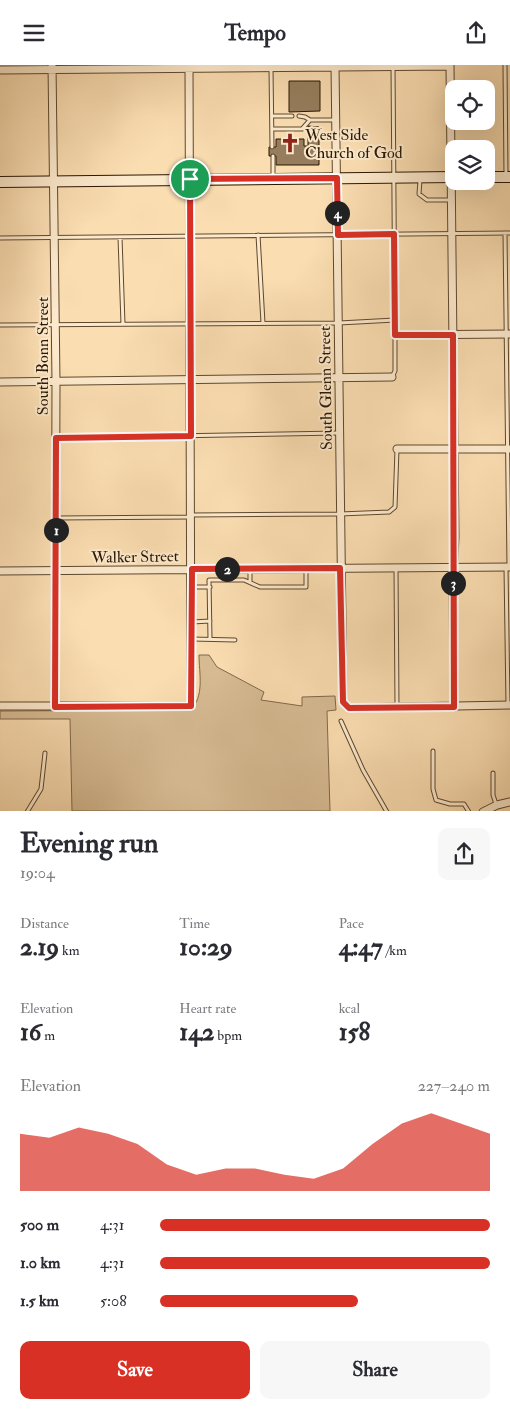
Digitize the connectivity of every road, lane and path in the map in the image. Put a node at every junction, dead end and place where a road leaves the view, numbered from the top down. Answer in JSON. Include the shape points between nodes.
{"nodes":[{"id":1,"x":505,"y":65,"type":"edge"},
{"id":2,"x":335,"y":66,"type":"edge"},
{"id":3,"x":393,"y":66,"type":"edge"},
{"id":4,"x":450,"y":66,"type":"edge"},
{"id":5,"x":52,"y":67,"type":"edge"},
{"id":6,"x":189,"y":67,"type":"edge"},
{"id":7,"x":271,"y":67,"type":"junction"},
{"id":8,"x":0,"y":70,"type":"edge"},
{"id":9,"x":272,"y":116,"type":"junction"},
{"id":10,"x":292,"y":116,"type":"dead end"},
{"id":11,"x":299,"y":116,"type":"dead end"},
{"id":12,"x":310,"y":120,"type":"junction"},
{"id":13,"x":336,"y":121,"type":"junction"},
{"id":14,"x":272,"y":129,"type":"junction"},
{"id":15,"x":451,"y":140,"type":"edge"},
{"id":16,"x":272,"y":147,"type":"dead end"},
{"id":17,"x":272,"y":156,"type":"dead end"},
{"id":18,"x":393,"y":177,"type":"junction"},
{"id":19,"x":420,"y":177,"type":"junction"},
{"id":20,"x":445,"y":177,"type":"edge"},
{"id":21,"x":495,"y":177,"type":"edge"},
{"id":22,"x":508,"y":177,"type":"edge"},
{"id":23,"x":273,"y":178,"type":"junction"},
{"id":24,"x":337,"y":178,"type":"junction"},
{"id":25,"x":190,"y":179,"type":"junction"},
{"id":26,"x":52,"y":181,"type":"junction"},
{"id":27,"x":0,"y":182,"type":"edge"},
{"id":28,"x":451,"y":190,"type":"edge"},
{"id":29,"x":451,"y":200,"type":"junction"},
{"id":30,"x":508,"y":233,"type":"edge"},
{"id":31,"x":394,"y":234,"type":"junction"},
{"id":32,"x":451,"y":234,"type":"junction"},
{"id":33,"x":258,"y":235,"type":"junction"},
{"id":34,"x":338,"y":235,"type":"junction"},
{"id":35,"x":190,"y":236,"type":"junction"},
{"id":36,"x":0,"y":237,"type":"edge"},
{"id":37,"x":54,"y":237,"type":"junction"},
{"id":38,"x":120,"y":237,"type":"junction"},
{"id":39,"x":395,"y":321,"type":"junction"},
{"id":40,"x":263,"y":323,"type":"junction"},
{"id":41,"x":338,"y":323,"type":"junction"},
{"id":42,"x":123,"y":324,"type":"junction"},
{"id":43,"x":191,"y":324,"type":"junction"},
{"id":44,"x":0,"y":325,"type":"edge"},
{"id":45,"x":55,"y":325,"type":"junction"},
{"id":46,"x":508,"y":334,"type":"edge"},
{"id":47,"x":395,"y":335,"type":"junction"},
{"id":48,"x":453,"y":335,"type":"junction"},
{"id":49,"x":392,"y":377,"type":"joint"},
{"id":50,"x":339,"y":378,"type":"junction"},
{"id":51,"x":191,"y":381,"type":"junction"},
{"id":52,"x":0,"y":382,"type":"edge"},
{"id":53,"x":56,"y":382,"type":"junction"},
{"id":54,"x":340,"y":433,"type":"junction"},
{"id":55,"x":191,"y":436,"type":"junction"},
{"id":56,"x":56,"y":438,"type":"junction"},
{"id":57,"x":397,"y":449,"type":"joint"},
{"id":58,"x":509,"y":449,"type":"edge"},
{"id":59,"x":454,"y":450,"type":"junction"},
{"id":60,"x":340,"y":514,"type":"junction"},
{"id":61,"x":191,"y":516,"type":"junction"},
{"id":62,"x":56,"y":518,"type":"junction"},
{"id":63,"x":453,"y":567,"type":"junction"},
{"id":64,"x":508,"y":567,"type":"edge"},
{"id":65,"x":306,"y":568,"type":"junction"},
{"id":66,"x":340,"y":568,"type":"junction"},
{"id":67,"x":396,"y":568,"type":"junction"},
{"id":68,"x":192,"y":569,"type":"junction"},
{"id":69,"x":250,"y":569,"type":"junction"},
{"id":70,"x":0,"y":571,"type":"edge"},
{"id":71,"x":56,"y":571,"type":"junction"},
{"id":72,"x":250,"y":582,"type":"junction"},
{"id":73,"x":192,"y":587,"type":"junction"},
{"id":74,"x":210,"y":587,"type":"junction"},
{"id":75,"x":210,"y":621,"type":"junction"},
{"id":76,"x":192,"y":622,"type":"junction"},
{"id":77,"x":192,"y":639,"type":"junction"},
{"id":78,"x":210,"y":639,"type":"junction"},
{"id":79,"x":234,"y":640,"type":"dead end"},
{"id":80,"x":509,"y":705,"type":"edge"},
{"id":81,"x":0,"y":707,"type":"edge"},
{"id":82,"x":55,"y":707,"type":"junction"},
{"id":83,"x":397,"y":707,"type":"junction"},
{"id":84,"x":454,"y":707,"type":"junction"},
{"id":85,"x":341,"y":721,"type":"dead end"},
{"id":86,"x":433,"y":751,"type":"dead end"},
{"id":87,"x":45,"y":753,"type":"dead end"},
{"id":88,"x":493,"y":773,"type":"dead end"},
{"id":89,"x":510,"y":802,"type":"edge"},
{"id":90,"x":490,"y":809,"type":"edge"},
{"id":91,"x":27,"y":811,"type":"edge"},
{"id":92,"x":387,"y":811,"type":"edge"},
{"id":93,"x":469,"y":811,"type":"edge"}],
"edges":[{"from":1,"to":22,"type":"lane"},
{"from":2,"to":3,"type":"street"},
{"from":2,"to":7,"type":"street"},
{"from":2,"to":13,"type":"street","name":"South Glenn Street"},
{"from":3,"to":4,"type":"street"},
{"from":3,"to":18,"type":"lane"},
{"from":4,"to":15,"type":"street"},
{"from":5,"to":6,"type":"street"},
{"from":5,"to":8,"type":"street"},
{"from":5,"to":26,"type":"street","name":"South Bonn Street"},
{"from":6,"to":7,"type":"street"},
{"from":6,"to":25,"type":"street"},
{"from":7,"to":9,"type":"lane"},
{"from":9,"to":10,"type":"lane"},
{"from":9,"to":14,"type":"lane"},
{"from":11,"to":12,"type":"lane"},
{"from":12,"to":13,"type":"lane"},
{"from":12,"to":14,"type":"lane","via":[[302,129]]},
{"from":13,"to":24,"type":"street","name":"South Glenn Street"},
{"from":14,"to":16,"type":"lane"},
{"from":17,"to":23,"type":"lane"},
{"from":18,"to":19,"type":"street"},
{"from":18,"to":24,"type":"street"},
{"from":18,"to":31,"type":"lane"},
{"from":19,"to":20,"type":"street"},
{"from":19,"to":29,"type":"lane","via":[[419,194],[426,200]]},
{"from":21,"to":22,"type":"street"},
{"from":23,"to":24,"type":"street"},
{"from":23,"to":25,"type":"street"},
{"from":24,"to":34,"type":"street","name":"South Glenn Street"},
{"from":25,"to":26,"type":"street"},
{"from":25,"to":35,"type":"street"},
{"from":26,"to":27,"type":"street"},
{"from":26,"to":37,"type":"street","name":"South Bonn Street"},
{"from":28,"to":29,"type":"street"},
{"from":29,"to":32,"type":"street"},
{"from":30,"to":32,"type":"lane"},
{"from":30,"to":46,"type":"lane"},
{"from":31,"to":32,"type":"lane"},
{"from":31,"to":34,"type":"lane"},
{"from":31,"to":39,"type":"lane"},
{"from":32,"to":48,"type":"street"},
{"from":33,"to":34,"type":"lane"},
{"from":33,"to":35,"type":"lane"},
{"from":33,"to":40,"type":"lane"},
{"from":34,"to":41,"type":"street","name":"South Glenn Street"},
{"from":35,"to":38,"type":"lane"},
{"from":35,"to":43,"type":"street"},
{"from":36,"to":37,"type":"lane"},
{"from":37,"to":38,"type":"lane"},
{"from":37,"to":45,"type":"street","name":"South Bonn Street"},
{"from":38,"to":42,"type":"lane"},
{"from":39,"to":41,"type":"lane"},
{"from":39,"to":47,"type":"lane"},
{"from":40,"to":41,"type":"lane"},
{"from":40,"to":43,"type":"lane"},
{"from":41,"to":50,"type":"street","name":"South Glenn Street"},
{"from":42,"to":43,"type":"lane"},
{"from":42,"to":45,"type":"lane"},
{"from":43,"to":51,"type":"street"},
{"from":44,"to":45,"type":"lane"},
{"from":45,"to":53,"type":"street","name":"South Bonn Street"},
{"from":46,"to":48,"type":"street"},
{"from":46,"to":58,"type":"lane"},
{"from":47,"to":48,"type":"street"},
{"from":47,"to":49,"type":"lane","via":[[395,371]]},
{"from":48,"to":59,"type":"street"},
{"from":49,"to":50,"type":"street"},
{"from":50,"to":51,"type":"street"},
{"from":50,"to":54,"type":"street","name":"South Glenn Street"},
{"from":51,"to":53,"type":"street"},
{"from":51,"to":55,"type":"street"},
{"from":52,"to":53,"type":"street"},
{"from":53,"to":56,"type":"street","name":"South Bonn Street"},
{"from":54,"to":55,"type":"lane"},
{"from":54,"to":60,"type":"street","name":"South Glenn Street"},
{"from":55,"to":56,"type":"lane"},
{"from":55,"to":61,"type":"street"},
{"from":56,"to":62,"type":"street","name":"South Bonn Street"},
{"from":57,"to":59,"type":"street"},
{"from":57,"to":60,"type":"lane","via":[[393,510]]},
{"from":58,"to":59,"type":"street"},
{"from":58,"to":64,"type":"lane"},
{"from":59,"to":63,"type":"street"},
{"from":60,"to":61,"type":"lane"},
{"from":60,"to":66,"type":"street","name":"South Glenn Street"},
{"from":61,"to":62,"type":"lane"},
{"from":61,"to":68,"type":"street"},
{"from":62,"to":71,"type":"street","name":"South Bonn Street"},
{"from":63,"to":64,"type":"street","name":"Walker Street"},
{"from":63,"to":67,"type":"street","name":"Walker Street"},
{"from":63,"to":84,"type":"street"},
{"from":64,"to":80,"type":"lane"},
{"from":65,"to":66,"type":"street","name":"Walker Street"},
{"from":65,"to":69,"type":"street","name":"Walker Street"},
{"from":65,"to":72,"type":"lane","via":[[306,587],[260,587]]},
{"from":66,"to":67,"type":"street","name":"Walker Street"},
{"from":66,"to":83,"type":"street","name":"South Glenn Street","via":[[343,702],[349,708]]},
{"from":67,"to":83,"type":"lane"},
{"from":68,"to":69,"type":"street","name":"Walker Street"},
{"from":68,"to":71,"type":"street","name":"Walker Street"},
{"from":68,"to":73,"type":"street"},
{"from":69,"to":72,"type":"lane"},
{"from":70,"to":71,"type":"street","name":"Walker Street"},
{"from":71,"to":82,"type":"street","name":"South Bonn Street"},
{"from":72,"to":74,"type":"lane","via":[[210,580]]},
{"from":73,"to":74,"type":"lane"},
{"from":73,"to":76,"type":"street"},
{"from":74,"to":75,"type":"lane"},
{"from":75,"to":76,"type":"lane"},
{"from":75,"to":78,"type":"lane"},
{"from":76,"to":77,"type":"street"},
{"from":77,"to":78,"type":"lane"},
{"from":77,"to":82,"type":"street","via":[[191,706]]},
{"from":78,"to":79,"type":"lane"},
{"from":80,"to":84,"type":"street"},
{"from":81,"to":82,"type":"street"},
{"from":83,"to":84,"type":"street"},
{"from":85,"to":92,"type":"lane","via":[[362,770]]},
{"from":86,"to":93,"type":"lane","via":[[436,800],[464,804]]},
{"from":87,"to":91,"type":"lane","via":[[40,789]]},
{"from":88,"to":90,"type":"lane"},
{"from":89,"to":90,"type":"street"}]}
